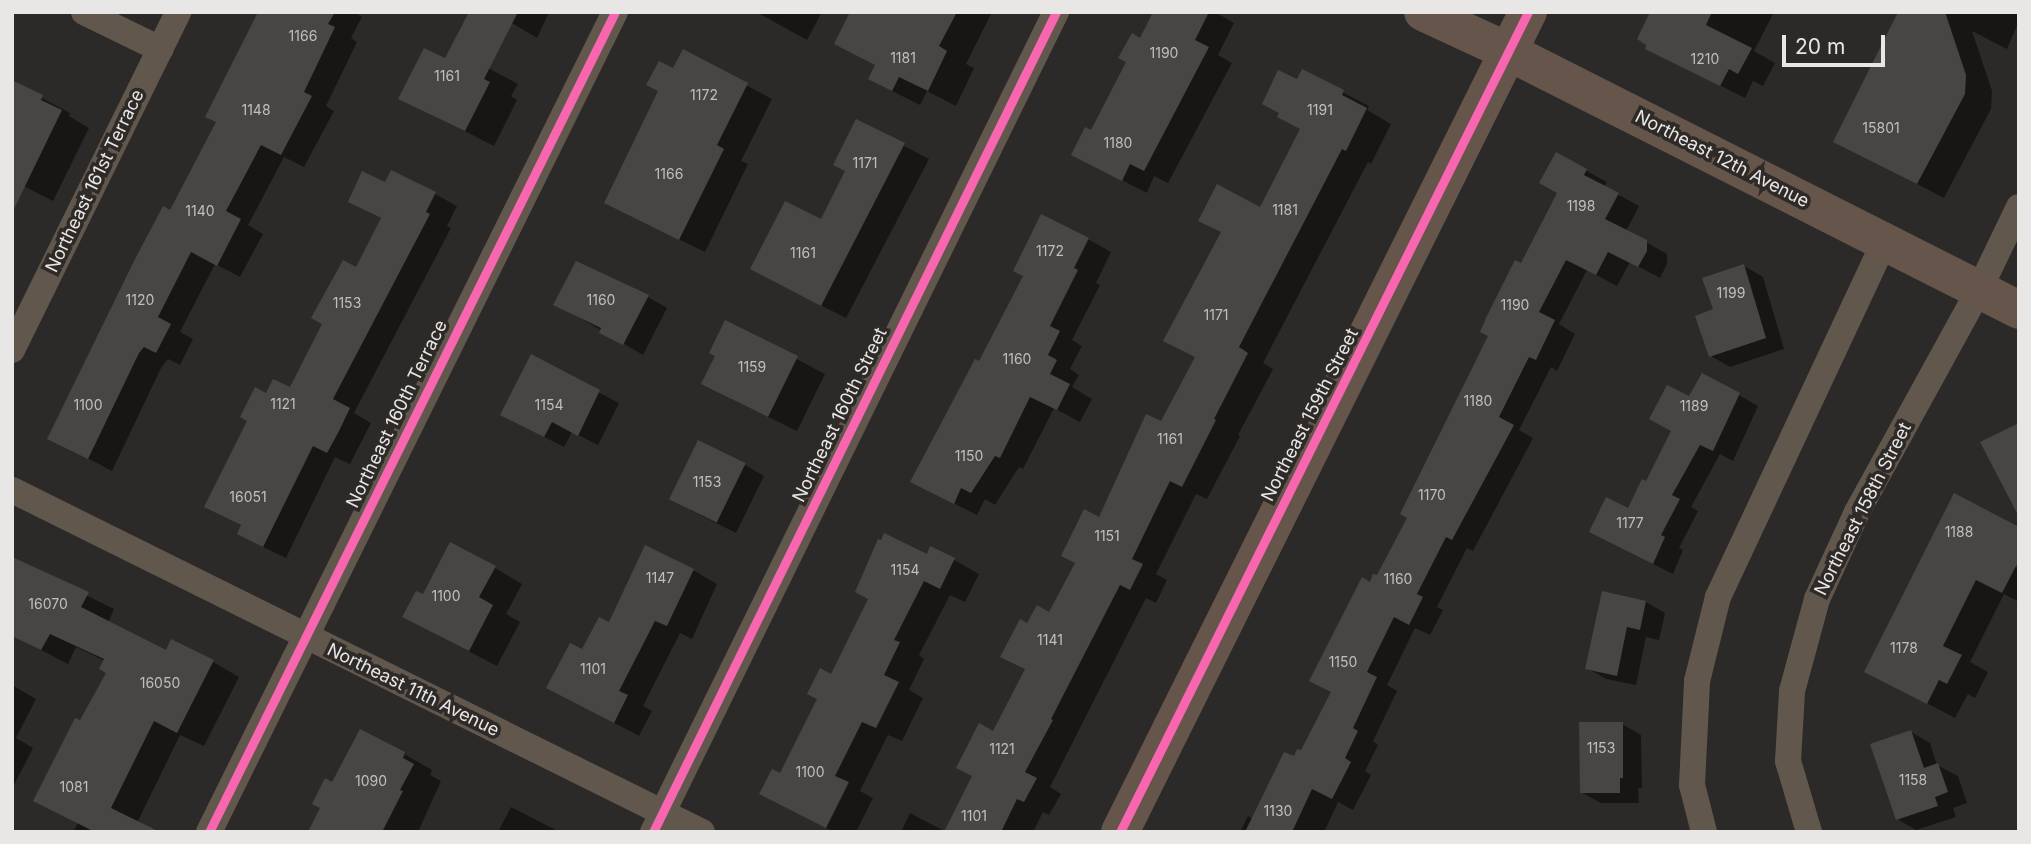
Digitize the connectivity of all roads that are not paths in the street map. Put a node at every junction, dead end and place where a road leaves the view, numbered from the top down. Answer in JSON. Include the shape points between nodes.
{"nodes":[{"id":1,"x":84,"y":12,"type":"edge"},
{"id":2,"x":178,"y":12,"type":"edge"},
{"id":3,"x":615,"y":12,"type":"edge"},
{"id":4,"x":1056,"y":12,"type":"edge"},
{"id":5,"x":1423,"y":12,"type":"edge"},
{"id":6,"x":1528,"y":12,"type":"edge"},
{"id":7,"x":160,"y":49,"type":"junction"},
{"id":8,"x":1509,"y":52,"type":"junction"},
{"id":9,"x":2019,"y":207,"type":"edge"},
{"id":10,"x":1884,"y":242,"type":"junction"},
{"id":11,"x":1979,"y":290,"type":"junction"},
{"id":12,"x":2019,"y":310,"type":"edge"},
{"id":13,"x":12,"y":350,"type":"edge"},
{"id":14,"x":12,"y":491,"type":"edge"},
{"id":15,"x":304,"y":636,"type":"junction"},
{"id":16,"x":658,"y":822,"type":"edge"},
{"id":17,"x":209,"y":832,"type":"edge"},
{"id":18,"x":702,"y":832,"type":"edge"},
{"id":19,"x":1120,"y":832,"type":"edge"},
{"id":20,"x":1704,"y":832,"type":"edge"},
{"id":21,"x":1809,"y":832,"type":"edge"}],
"edges":[{"from":1,"to":7,"type":"street"},
{"from":2,"to":7,"type":"street","name":"Northeast 161st Terrace"},
{"from":3,"to":15,"type":"street","name":"Northeast 160th Terrace"},
{"from":4,"to":16,"type":"street","name":"Northeast 160th Street"},
{"from":5,"to":8,"type":"street","name":"Northeast 12th Avenue"},
{"from":6,"to":8,"type":"street","name":"Northeast 159th Street"},
{"from":7,"to":13,"type":"street","name":"Northeast 161st Terrace"},
{"from":8,"to":10,"type":"street","name":"Northeast 12th Avenue"},
{"from":8,"to":19,"type":"street","name":"Northeast 159th Street"},
{"from":9,"to":11,"type":"street","name":"Northeast 158th Street"},
{"from":10,"to":11,"type":"street","name":"Northeast 12th Avenue"},
{"from":10,"to":20,"type":"street","via":[[1718,597],[1697,681],[1692,785]]},
{"from":11,"to":12,"type":"street","name":"Northeast 12th Avenue"},
{"from":11,"to":21,"type":"street","name":"Northeast 158th Street","via":[[1857,512],[1816,599],[1791,691],[1788,761]]},
{"from":14,"to":15,"type":"street","name":"Northeast 11th Avenue"},
{"from":15,"to":16,"type":"street","name":"Northeast 11th Avenue"},
{"from":15,"to":17,"type":"street","name":"Northeast 160th Terrace"},
{"from":16,"to":18,"type":"street","name":"Northeast 11th Avenue"}]}
